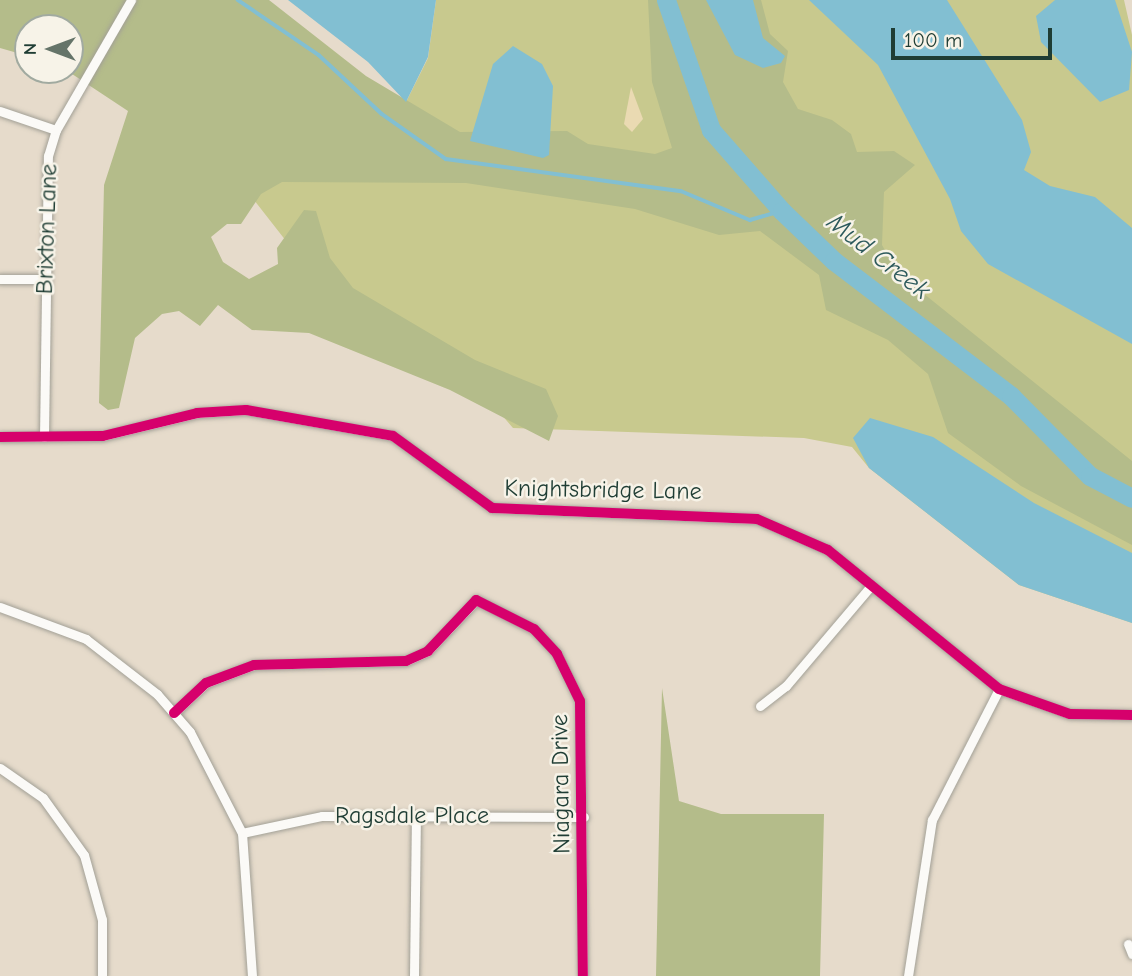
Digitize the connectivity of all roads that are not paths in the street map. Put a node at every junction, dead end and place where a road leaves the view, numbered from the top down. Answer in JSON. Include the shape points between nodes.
{"nodes":[{"id":1,"x":131,"y":0,"type":"edge"},
{"id":2,"x":0,"y":111,"type":"edge"},
{"id":3,"x":56,"y":130,"type":"junction"},
{"id":4,"x":0,"y":279,"type":"edge"},
{"id":5,"x":44,"y":279,"type":"junction"},
{"id":6,"x":0,"y":437,"type":"edge"},
{"id":7,"x":44,"y":437,"type":"junction"},
{"id":8,"x":870,"y":587,"type":"junction"},
{"id":9,"x":0,"y":607,"type":"edge"},
{"id":10,"x":999,"y":689,"type":"junction"},
{"id":11,"x":760,"y":706,"type":"dead end"},
{"id":12,"x":174,"y":713,"type":"junction"},
{"id":13,"x":1132,"y":715,"type":"edge"},
{"id":14,"x":0,"y":768,"type":"edge"},
{"id":15,"x":416,"y":815,"type":"junction"},
{"id":16,"x":584,"y":817,"type":"junction"},
{"id":17,"x":242,"y":833,"type":"junction"},
{"id":18,"x":1128,"y":944,"type":"dead end"},
{"id":19,"x":1132,"y":954,"type":"edge"},
{"id":20,"x":102,"y":976,"type":"edge"},
{"id":21,"x":252,"y":976,"type":"edge"},
{"id":22,"x":414,"y":976,"type":"edge"},
{"id":23,"x":583,"y":976,"type":"edge"},
{"id":24,"x":908,"y":976,"type":"edge"}],
"edges":[{"from":1,"to":3,"type":"street","name":"Brixton Lane"},
{"from":2,"to":3,"type":"street"},
{"from":3,"to":5,"type":"street","name":"Brixton Lane","via":[[44,183]]},
{"from":4,"to":5,"type":"street"},
{"from":5,"to":7,"type":"street","name":"Brixton Lane"},
{"from":6,"to":7,"type":"street","name":"Knightsbridge Lane"},
{"from":7,"to":8,"type":"street","name":"Knightsbridge Lane","via":[[103,436],[197,413],[246,410],[393,436],[492,508],[757,519],[828,550]]},
{"from":8,"to":10,"type":"street","name":"Knightsbridge Lane"},
{"from":8,"to":11,"type":"street","via":[[786,686]]},
{"from":9,"to":12,"type":"street","via":[[86,639]]},
{"from":10,"to":13,"type":"street","name":"Knightsbridge Lane","via":[[1070,714]]},
{"from":10,"to":24,"type":"street","via":[[932,820]]},
{"from":12,"to":16,"type":"street","name":"Niagara Drive","via":[[206,683],[254,665],[406,661],[428,651],[476,600],[534,629],[575,683],[583,724]]},
{"from":12,"to":17,"type":"street","via":[[214,773]]},
{"from":14,"to":20,"type":"street","via":[[43,798],[84,855],[102,920]]},
{"from":15,"to":16,"type":"street","name":"Ragsdale Place"},
{"from":15,"to":17,"type":"street","name":"Ragsdale Place","via":[[321,816]]},
{"from":15,"to":22,"type":"street"},
{"from":16,"to":23,"type":"street","name":"Niagara Drive"},
{"from":17,"to":21,"type":"street"},
{"from":18,"to":19,"type":"street"}]}
